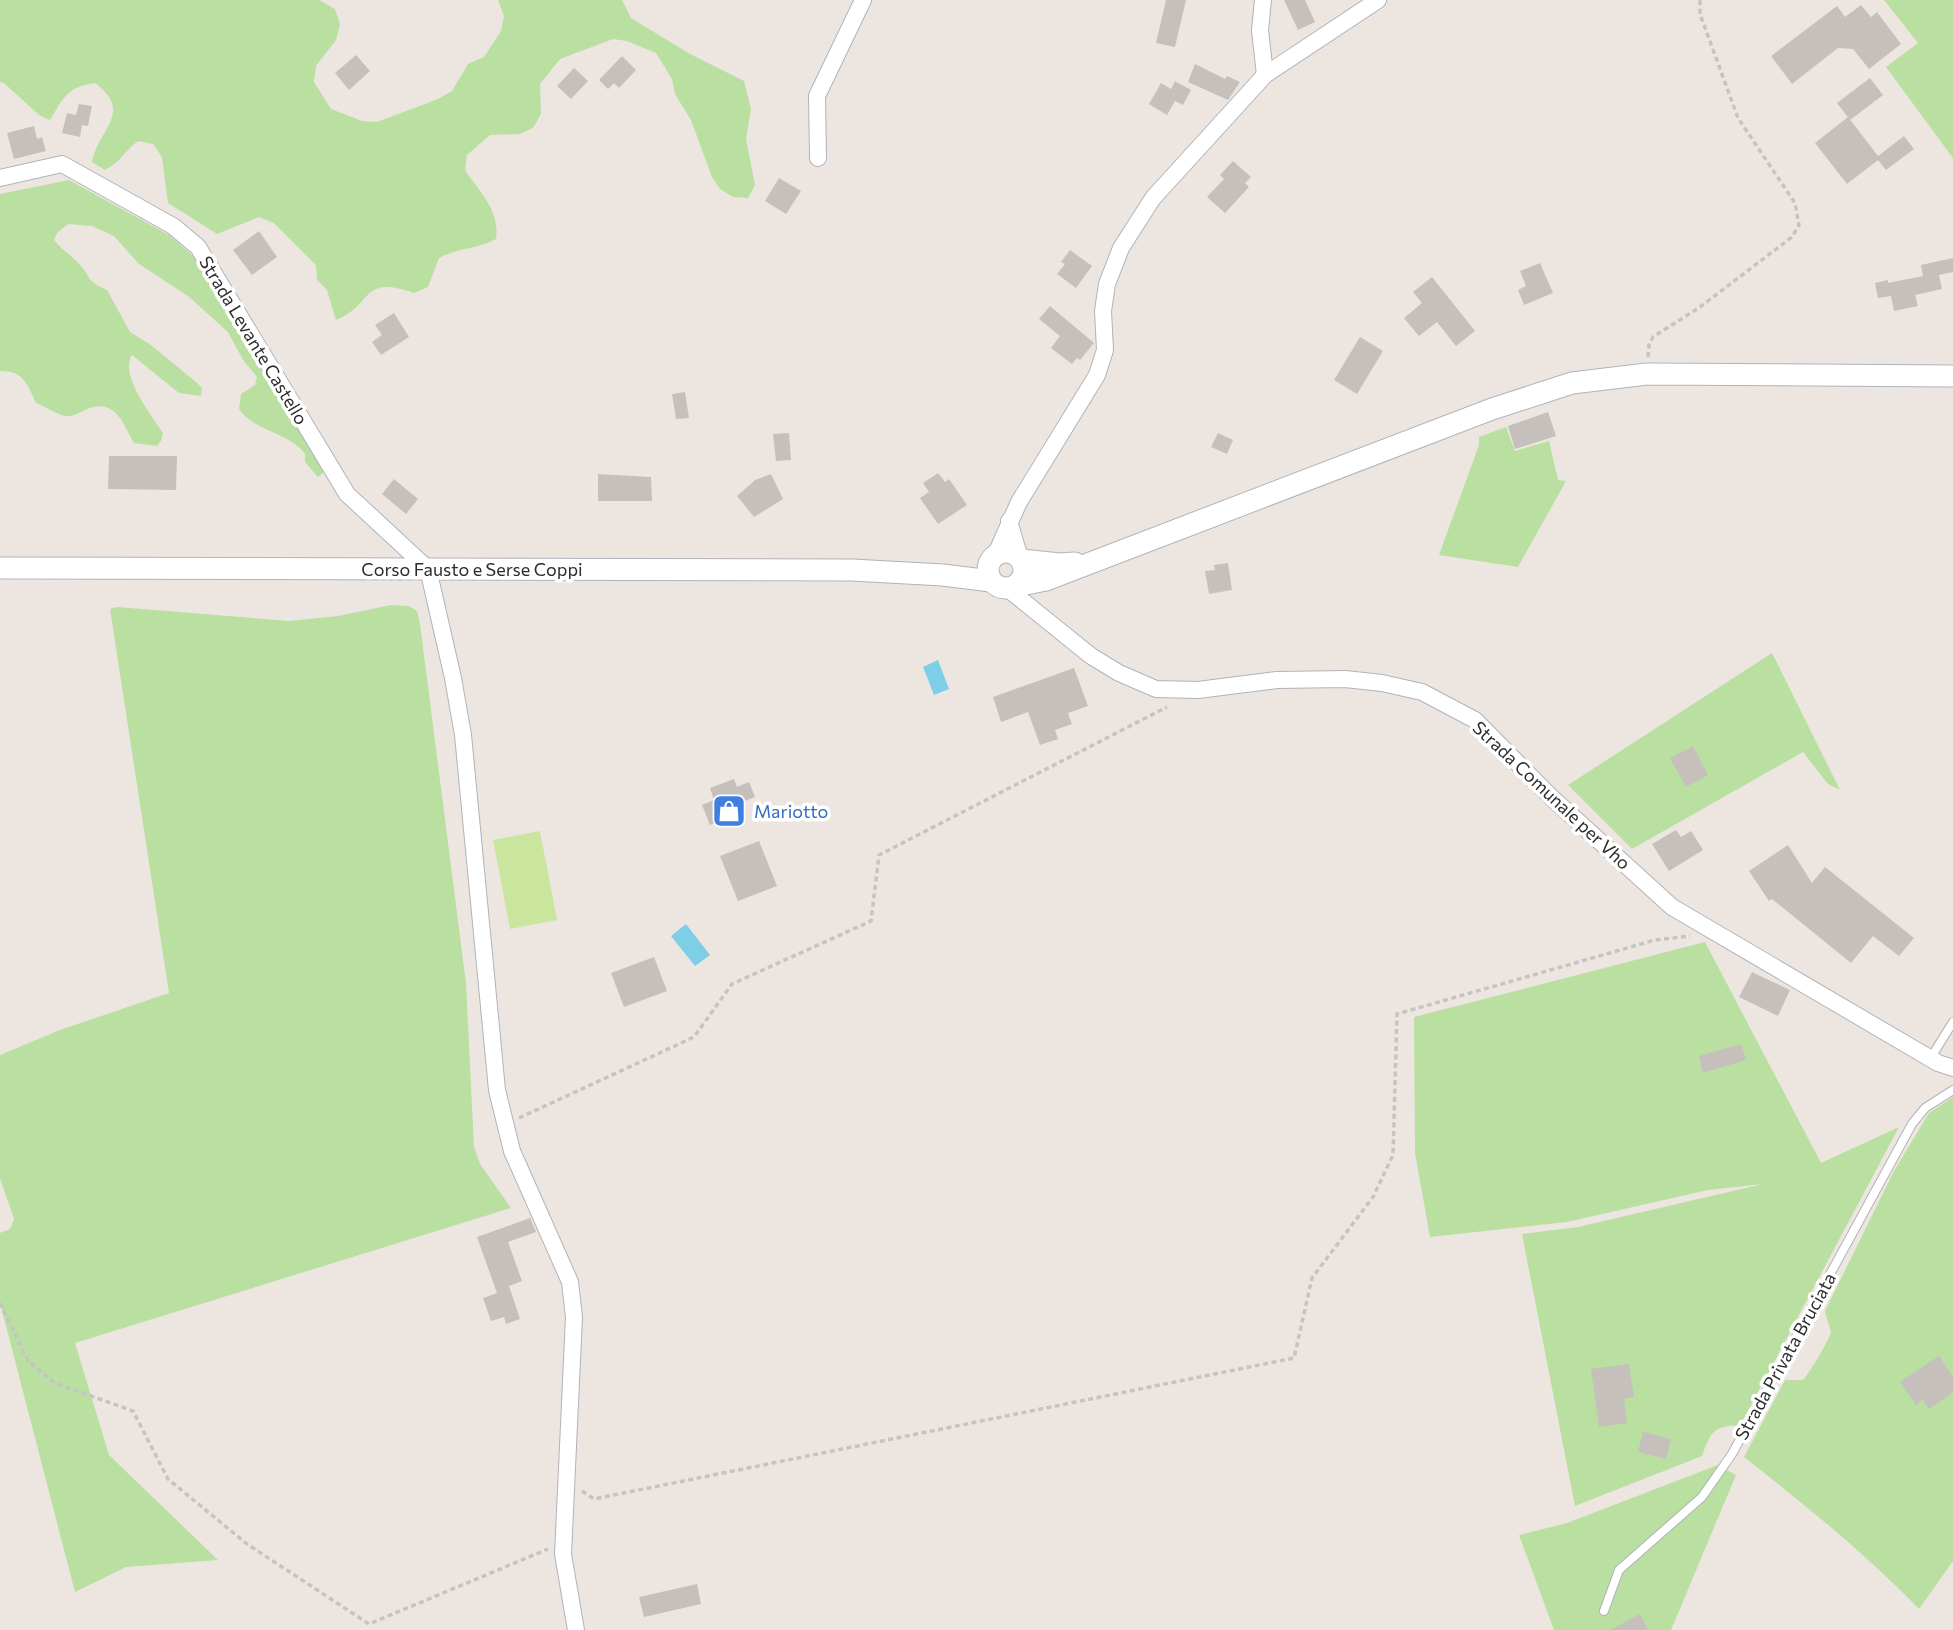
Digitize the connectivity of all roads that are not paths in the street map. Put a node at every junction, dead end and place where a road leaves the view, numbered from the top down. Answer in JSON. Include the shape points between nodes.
{"nodes":[{"id":1,"x":863,"y":0,"type":"edge"},
{"id":2,"x":1264,"y":0,"type":"edge"},
{"id":3,"x":1378,"y":0,"type":"edge"},
{"id":4,"x":1265,"y":75,"type":"junction"},
{"id":5,"x":818,"y":158,"type":"dead end"},
{"id":6,"x":0,"y":178,"type":"edge"},
{"id":7,"x":1953,"y":376,"type":"edge"},
{"id":8,"x":1009,"y":521,"type":"junction"},
{"id":9,"x":993,"y":558,"type":"junction"},
{"id":10,"x":1021,"y":559,"type":"junction"},
{"id":11,"x":1091,"y":562,"type":"junction"},
{"id":12,"x":0,"y":568,"type":"edge"},
{"id":13,"x":428,"y":569,"type":"junction"},
{"id":14,"x":943,"y":575,"type":"junction"},
{"id":15,"x":1005,"y":585,"type":"junction"},
{"id":16,"x":1953,"y":1021,"type":"edge"},
{"id":17,"x":1930,"y":1059,"type":"junction"},
{"id":18,"x":1953,"y":1069,"type":"edge"},
{"id":19,"x":1953,"y":1090,"type":"edge"},
{"id":20,"x":1604,"y":1611,"type":"dead end"},
{"id":21,"x":576,"y":1630,"type":"edge"}],
"edges":[{"from":1,"to":5,"type":"street","via":[[817,96]]},
{"from":2,"to":4,"type":"street","via":[[1259,30]]},
{"from":3,"to":4,"type":"street"},
{"from":4,"to":8,"type":"street","via":[[1153,198],[1121,248],[1107,284],[1105,350],[1097,375]]},
{"from":6,"to":13,"type":"street","name":"Strada Levante Castello","via":[[62,164],[173,226],[198,247],[347,494]]},
{"from":7,"to":11,"type":"street","name":"Corso Fausto e Serse Coppi","via":[[1647,374],[1572,383],[1492,408]]},
{"from":8,"to":9,"type":"street"},
{"from":8,"to":10,"type":"street"},
{"from":9,"to":10,"type":"street","via":[[1012,552]]},
{"from":9,"to":14,"type":"street"},
{"from":9,"to":15,"type":"street","via":[[988,568]]},
{"from":10,"to":11,"type":"street"},
{"from":10,"to":15,"type":"street","via":[[1023,579]]},
{"from":11,"to":15,"type":"street","name":"Corso Fausto e Serse Coppi","via":[[1046,580]]},
{"from":12,"to":13,"type":"street","name":"Corso Fausto e Serse Coppi"},
{"from":13,"to":14,"type":"street","name":"Corso Fausto e Serse Coppi","via":[[852,570]]},
{"from":13,"to":21,"type":"street","via":[[463,735],[497,1090],[512,1151],[573,1295],[563,1543]]},
{"from":14,"to":15,"type":"street","name":"Corso Fausto e Serse Coppi"},
{"from":15,"to":17,"type":"street","name":"Strada Comunale per Vho","via":[[1091,656],[1156,688],[1198,690],[1277,680],[1345,679],[1422,692],[1475,720],[1551,797],[1672,907]]},
{"from":16,"to":17,"type":"lane"},
{"from":17,"to":18,"type":"street","name":"Strada Comunale per Vho"},
{"from":19,"to":20,"type":"lane","name":"Strada Privata Bruciata","via":[[1925,1108],[1912,1124],[1732,1454],[1702,1497],[1619,1570]]}]}
